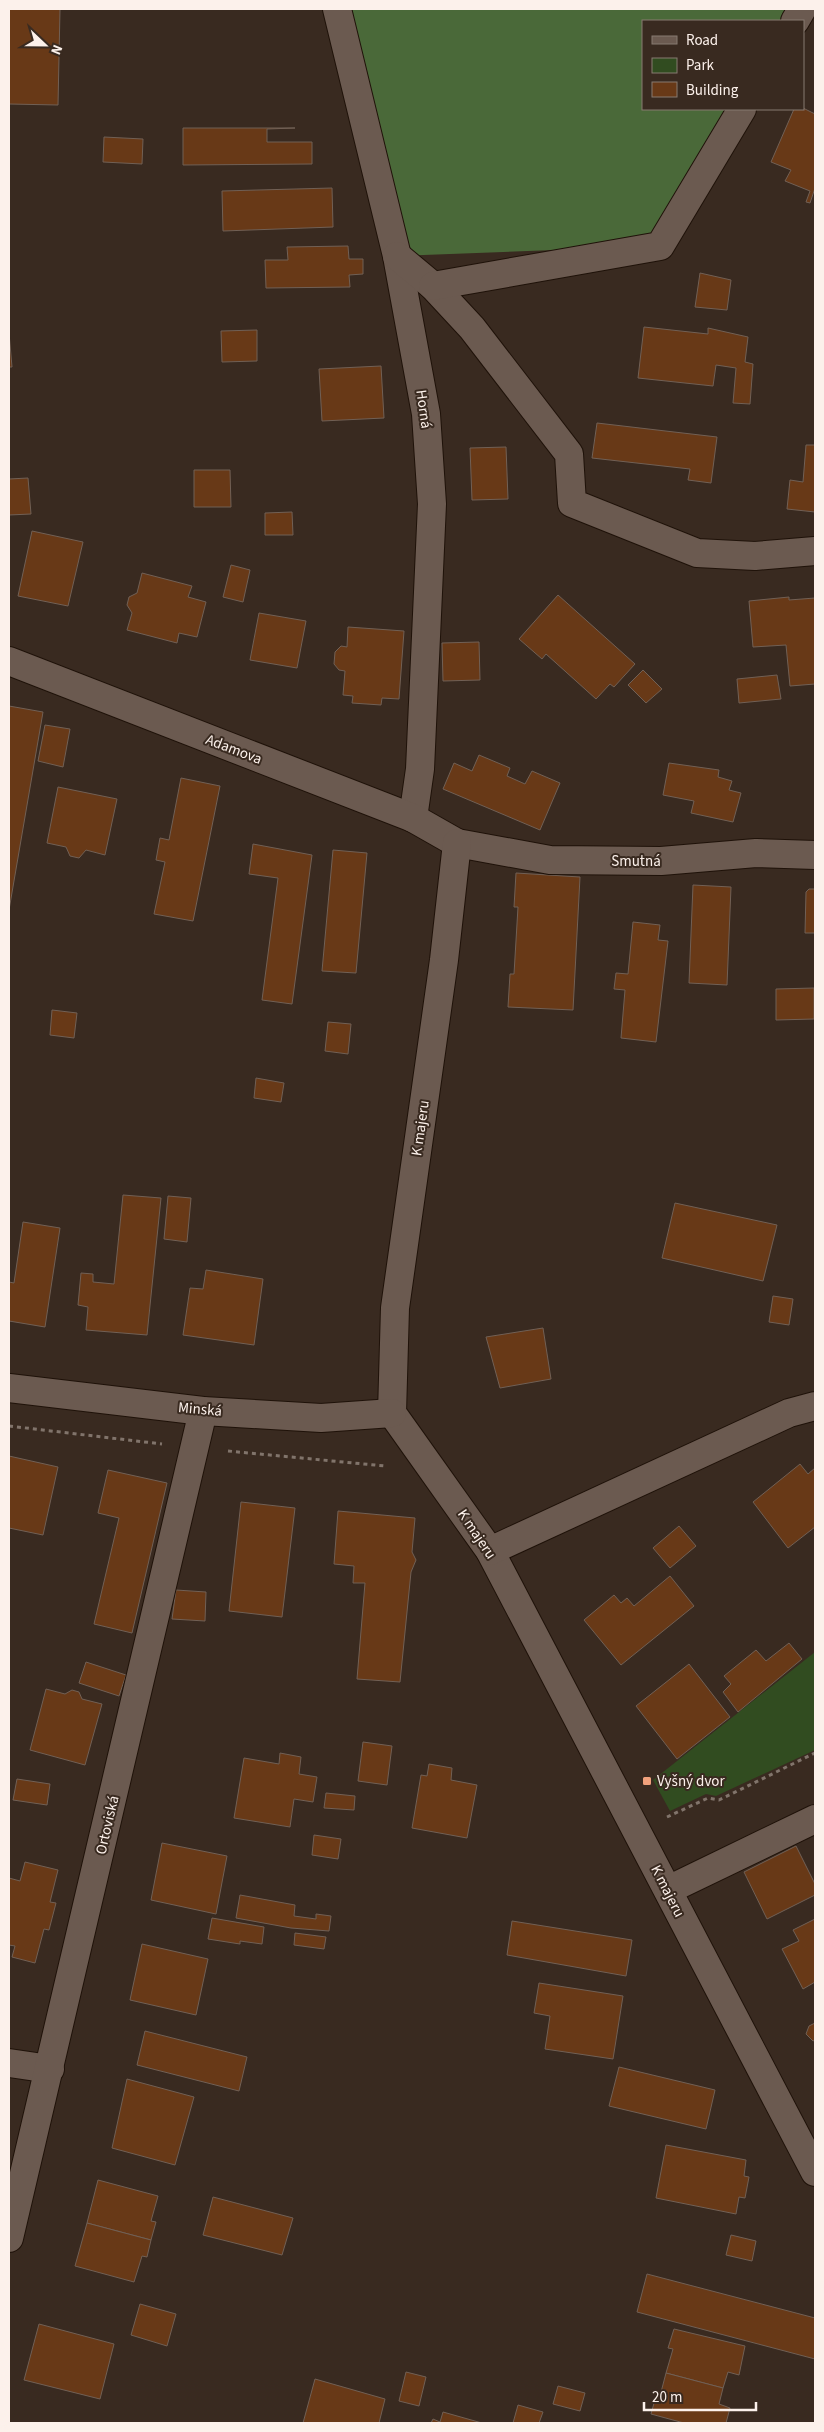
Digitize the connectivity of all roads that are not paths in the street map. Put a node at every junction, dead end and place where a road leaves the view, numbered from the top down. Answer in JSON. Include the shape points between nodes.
{"nodes":[{"id":1,"x":337,"y":9,"type":"edge"},
{"id":2,"x":802,"y":9,"type":"edge"},
{"id":3,"x":796,"y":20,"type":"edge"},
{"id":4,"x":741,"y":110,"type":"edge"},
{"id":5,"x":396,"y":256,"type":"junction"},
{"id":6,"x":433,"y":286,"type":"junction"},
{"id":7,"x":815,"y":551,"type":"edge"},
{"id":8,"x":9,"y":661,"type":"edge"},
{"id":9,"x":413,"y":818,"type":"junction"},
{"id":10,"x":457,"y":843,"type":"junction"},
{"id":11,"x":815,"y":855,"type":"edge"},
{"id":12,"x":9,"y":1388,"type":"edge"},
{"id":13,"x":815,"y":1406,"type":"edge"},
{"id":14,"x":203,"y":1410,"type":"junction"},
{"id":15,"x":392,"y":1413,"type":"junction"},
{"id":16,"x":490,"y":1551,"type":"junction"},
{"id":17,"x":815,"y":1819,"type":"edge"},
{"id":18,"x":668,"y":1890,"type":"junction"},
{"id":19,"x":9,"y":2063,"type":"edge"},
{"id":20,"x":50,"y":2069,"type":"junction"},
{"id":21,"x":815,"y":2172,"type":"edge"},
{"id":22,"x":9,"y":2238,"type":"edge"}],
"edges":[{"from":1,"to":5,"type":"street","name":"Horná"},
{"from":2,"to":3,"type":"street"},
{"from":4,"to":6,"type":"street","via":[[660,246]]},
{"from":5,"to":6,"type":"street"},
{"from":5,"to":9,"type":"street","name":"Horná","via":[[426,414],[432,504],[420,769]]},
{"from":6,"to":7,"type":"street","via":[[472,328],[569,454],[572,503],[697,553],[755,556]]},
{"from":8,"to":9,"type":"street","name":"Adamova"},
{"from":9,"to":10,"type":"street","name":"Adamova"},
{"from":10,"to":11,"type":"street","name":"Smutná","via":[[550,860],[661,861],[756,853]]},
{"from":10,"to":15,"type":"street","name":"K majeru","via":[[444,960],[395,1308]]},
{"from":12,"to":14,"type":"street","name":"Minská"},
{"from":13,"to":16,"type":"street","via":[[789,1413]]},
{"from":14,"to":15,"type":"street","name":"Minská","via":[[321,1418]]},
{"from":14,"to":20,"type":"street","name":"Ortoviská"},
{"from":15,"to":16,"type":"street","name":"K majeru"},
{"from":16,"to":18,"type":"street","name":"K majeru"},
{"from":17,"to":18,"type":"street"},
{"from":18,"to":21,"type":"street","name":"K majeru"},
{"from":19,"to":20,"type":"street"},
{"from":20,"to":22,"type":"street","name":"Ortoviská"}]}
